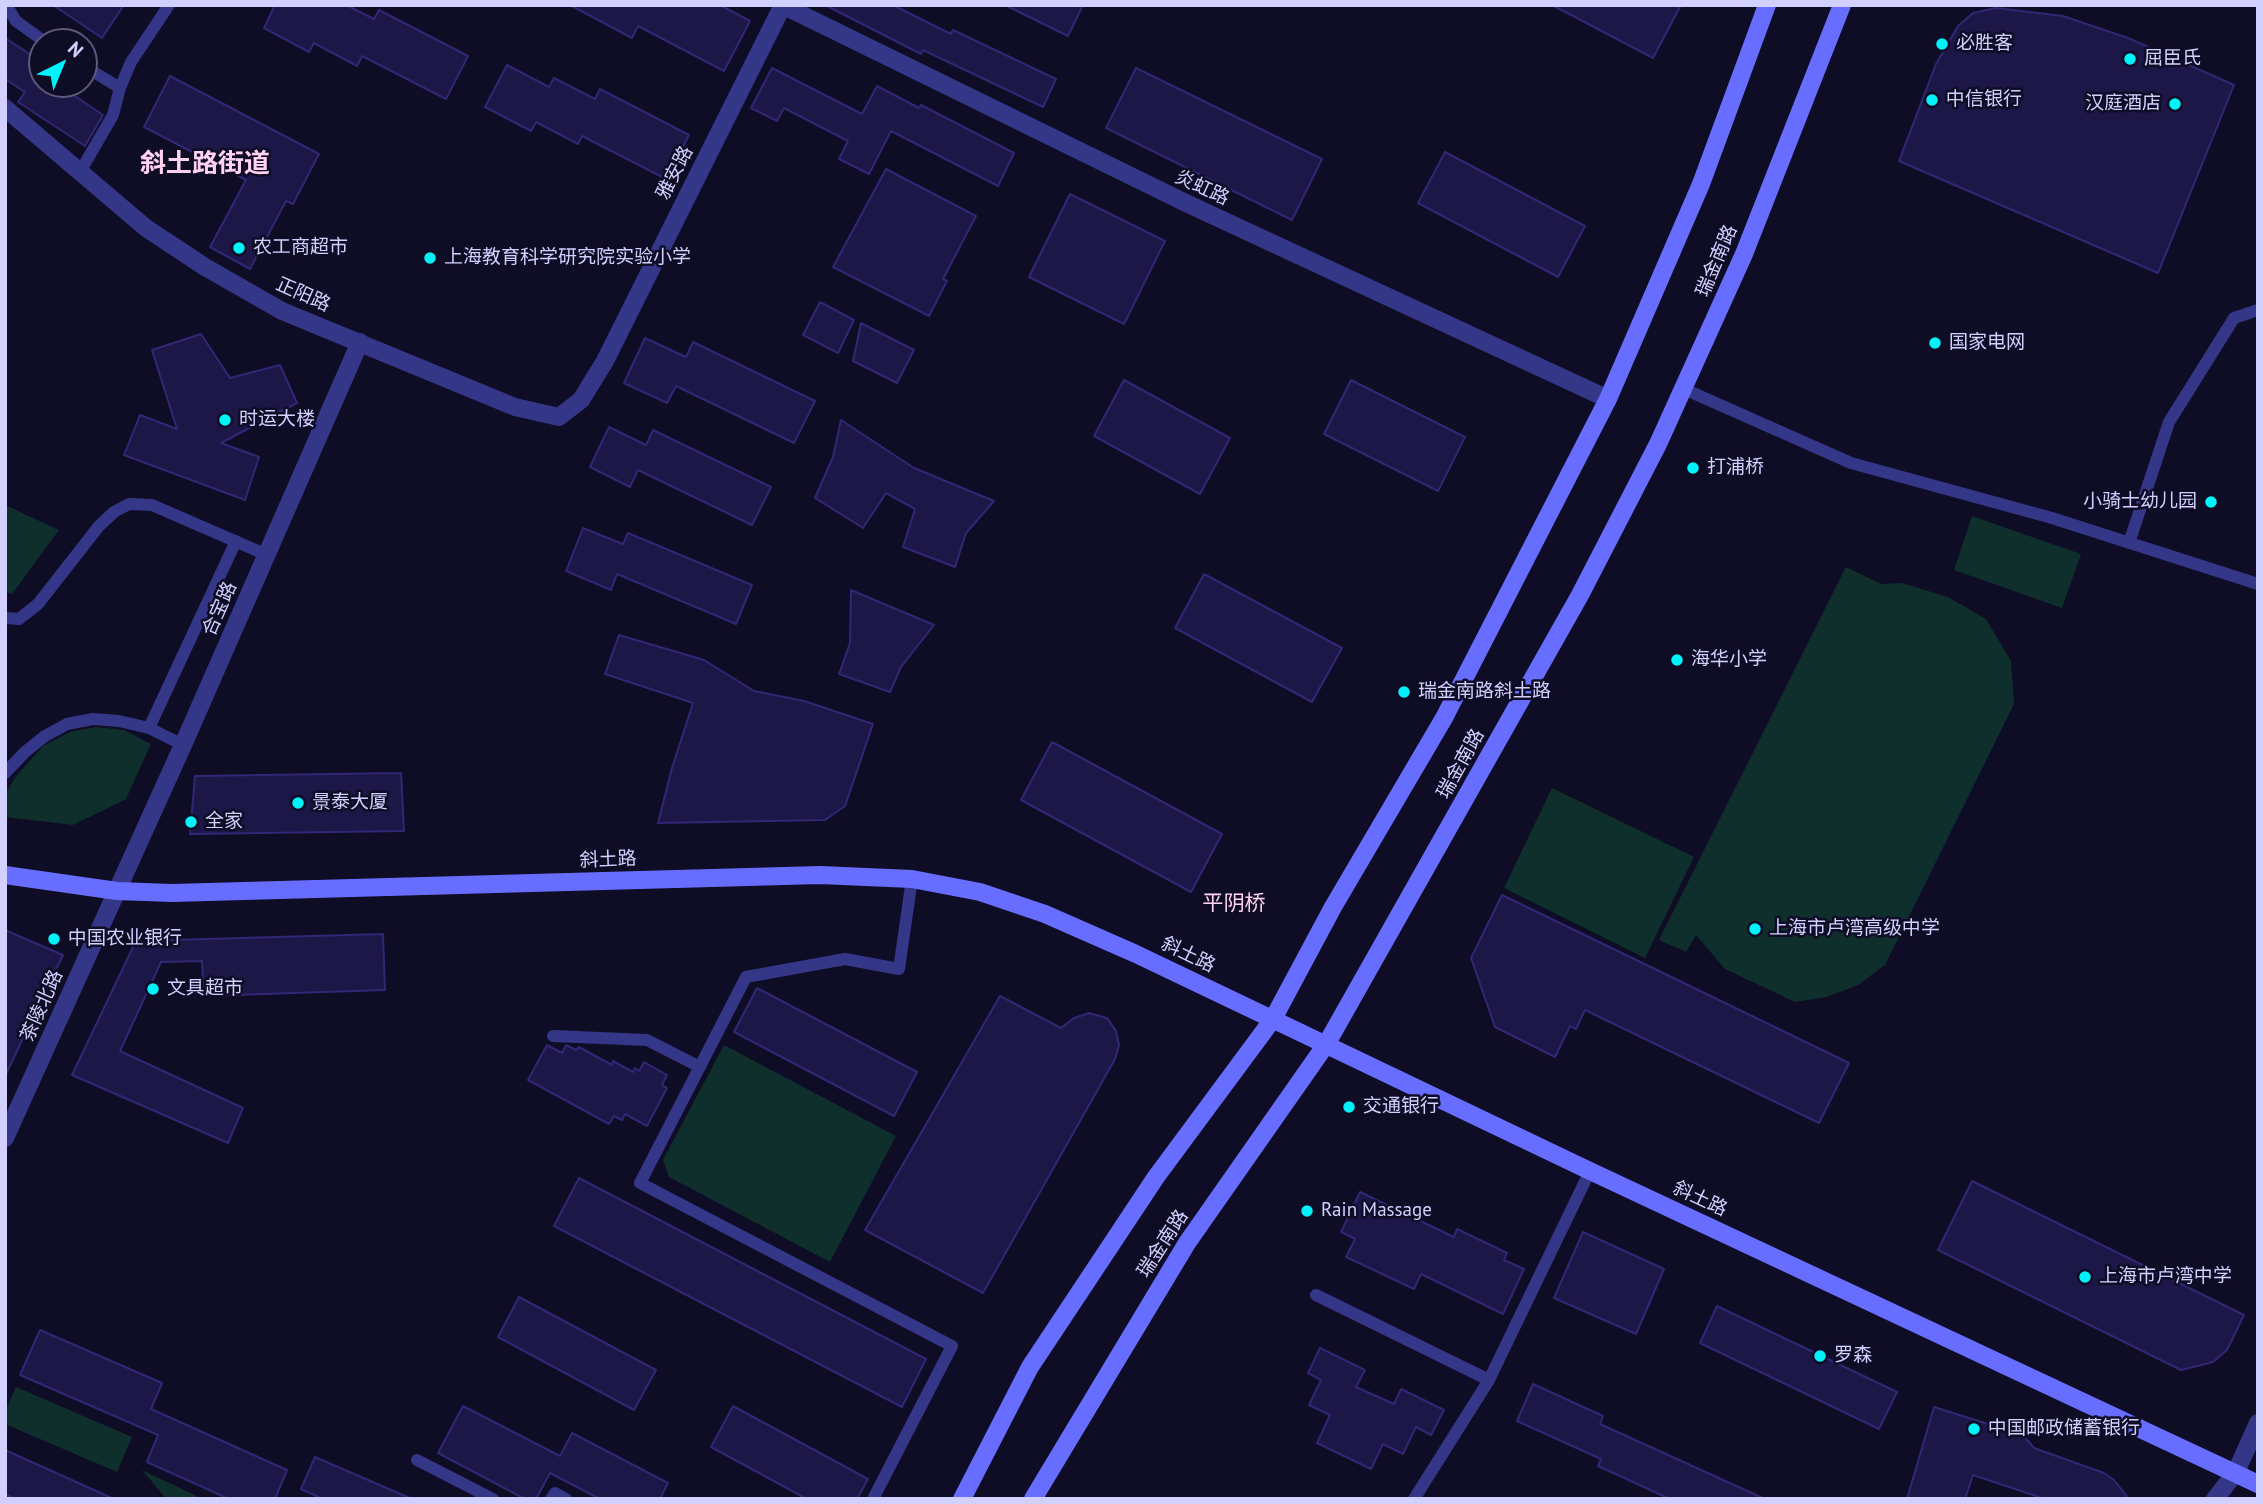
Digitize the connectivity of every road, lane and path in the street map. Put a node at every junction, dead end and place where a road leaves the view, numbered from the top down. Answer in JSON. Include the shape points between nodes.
{"nodes":[{"id":1,"x":6,"y":5,"type":"edge"},
{"id":2,"x":169,"y":5,"type":"edge"},
{"id":3,"x":783,"y":5,"type":"edge"},
{"id":4,"x":1767,"y":5,"type":"edge"},
{"id":5,"x":1842,"y":5,"type":"edge"},
{"id":6,"x":28,"y":30,"type":"edge"},
{"id":7,"x":98,"y":75,"type":"edge"},
{"id":8,"x":120,"y":88,"type":"junction"},
{"id":9,"x":5,"y":108,"type":"edge"},
{"id":10,"x":80,"y":173,"type":"junction"},
{"id":11,"x":2258,"y":310,"type":"edge"},
{"id":12,"x":360,"y":342,"type":"junction"},
{"id":13,"x":605,"y":361,"type":"joint"},
{"id":14,"x":1684,"y":389,"type":"junction"},
{"id":15,"x":1608,"y":398,"type":"junction"},
{"id":16,"x":236,"y":541,"type":"junction"},
{"id":17,"x":2129,"y":543,"type":"junction"},
{"id":18,"x":267,"y":555,"type":"junction"},
{"id":19,"x":2258,"y":584,"type":"edge"},
{"id":20,"x":5,"y":618,"type":"edge"},
{"id":21,"x":149,"y":729,"type":"junction"},
{"id":22,"x":183,"y":745,"type":"junction"},
{"id":23,"x":5,"y":773,"type":"edge"},
{"id":24,"x":5,"y":875,"type":"edge"},
{"id":25,"x":912,"y":879,"type":"junction"},
{"id":26,"x":117,"y":891,"type":"junction"},
{"id":27,"x":1273,"y":1019,"type":"junction"},
{"id":28,"x":554,"y":1036,"type":"dead end"},
{"id":29,"x":1327,"y":1044,"type":"junction"},
{"id":30,"x":700,"y":1067,"type":"junction"},
{"id":31,"x":5,"y":1138,"type":"edge"},
{"id":32,"x":1590,"y":1171,"type":"junction"},
{"id":33,"x":1316,"y":1295,"type":"dead end"},
{"id":34,"x":1489,"y":1380,"type":"junction"},
{"id":35,"x":2258,"y":1423,"type":"edge"},
{"id":36,"x":417,"y":1460,"type":"dead end"},
{"id":37,"x":2236,"y":1472,"type":"junction"},
{"id":38,"x":2258,"y":1484,"type":"edge"},
{"id":39,"x":493,"y":1499,"type":"edge"},
{"id":40,"x":551,"y":1499,"type":"edge"},
{"id":41,"x":566,"y":1499,"type":"edge"},
{"id":42,"x":873,"y":1499,"type":"edge"},
{"id":43,"x":962,"y":1499,"type":"edge"},
{"id":44,"x":1033,"y":1499,"type":"edge"},
{"id":45,"x":1414,"y":1499,"type":"edge"},
{"id":46,"x":2215,"y":1499,"type":"edge"}],
"edges":[{"from":1,"to":6,"type":"lane","via":[[16,22]]},
{"from":2,"to":8,"type":"lane","via":[[131,62]]},
{"from":3,"to":13,"type":"street","name":"雅安路"},
{"from":3,"to":15,"type":"street","name":"炎虹路","via":[[1188,205]]},
{"from":4,"to":15,"type":"main road","name":"瑞金南路","via":[[1700,184]]},
{"from":5,"to":14,"type":"main road","name":"瑞金南路","via":[[1744,254]]},
{"from":7,"to":8,"type":"lane"},
{"from":8,"to":10,"type":"lane","via":[[113,115]]},
{"from":9,"to":10,"type":"street","name":"正阳路"},
{"from":10,"to":12,"type":"street","name":"正阳路","via":[[146,228],[205,267],[282,311]]},
{"from":11,"to":17,"type":"lane","via":[[2234,318],[2169,422]]},
{"from":12,"to":13,"type":"street","name":"正阳路","via":[[514,407],[559,416],[581,400]]},
{"from":12,"to":18,"type":"street","name":"合宝路"},
{"from":14,"to":17,"type":"lane","via":[[1851,463]]},
{"from":14,"to":29,"type":"main road","name":"瑞金南路","via":[[1580,596]]},
{"from":15,"to":27,"type":"main road","name":"瑞金南路","via":[[1444,718]]},
{"from":16,"to":18,"type":"lane"},
{"from":16,"to":20,"type":"lane","via":[[152,505],[129,504],[99,526],[38,604],[19,619]]},
{"from":16,"to":21,"type":"lane"},
{"from":17,"to":19,"type":"lane"},
{"from":18,"to":22,"type":"street","name":"合宝路"},
{"from":21,"to":22,"type":"lane"},
{"from":21,"to":23,"type":"lane","via":[[93,719],[67,724],[24,752]]},
{"from":22,"to":26,"type":"street","name":"合宝路"},
{"from":24,"to":26,"type":"main road","name":"斜土路"},
{"from":25,"to":26,"type":"main road","name":"斜土路","via":[[820,875]]},
{"from":25,"to":27,"type":"main road","name":"斜土路","via":[[980,892],[1045,914]]},
{"from":25,"to":30,"type":"lane","via":[[899,969],[845,959],[746,977]]},
{"from":26,"to":31,"type":"street","name":"茶陵北路"},
{"from":27,"to":29,"type":"main road","name":"斜土路"},
{"from":27,"to":43,"type":"main road","name":"瑞金南路","via":[[1156,1177],[1030,1367]]},
{"from":28,"to":30,"type":"lane","via":[[647,1040]]},
{"from":29,"to":32,"type":"main road","name":"斜土路"},
{"from":29,"to":44,"type":"main road","name":"瑞金南路","via":[[1187,1243]]},
{"from":30,"to":42,"type":"lane","via":[[640,1183],[952,1346]]},
{"from":32,"to":34,"type":"lane"},
{"from":32,"to":37,"type":"main road","name":"斜土路"},
{"from":33,"to":34,"type":"lane"},
{"from":34,"to":45,"type":"lane"},
{"from":35,"to":37,"type":"street"},
{"from":36,"to":39,"type":"lane"},
{"from":37,"to":38,"type":"main road","name":"斜土路"},
{"from":37,"to":46,"type":"street"},
{"from":40,"to":41,"type":"lane","via":[[555,1493]]}]}
